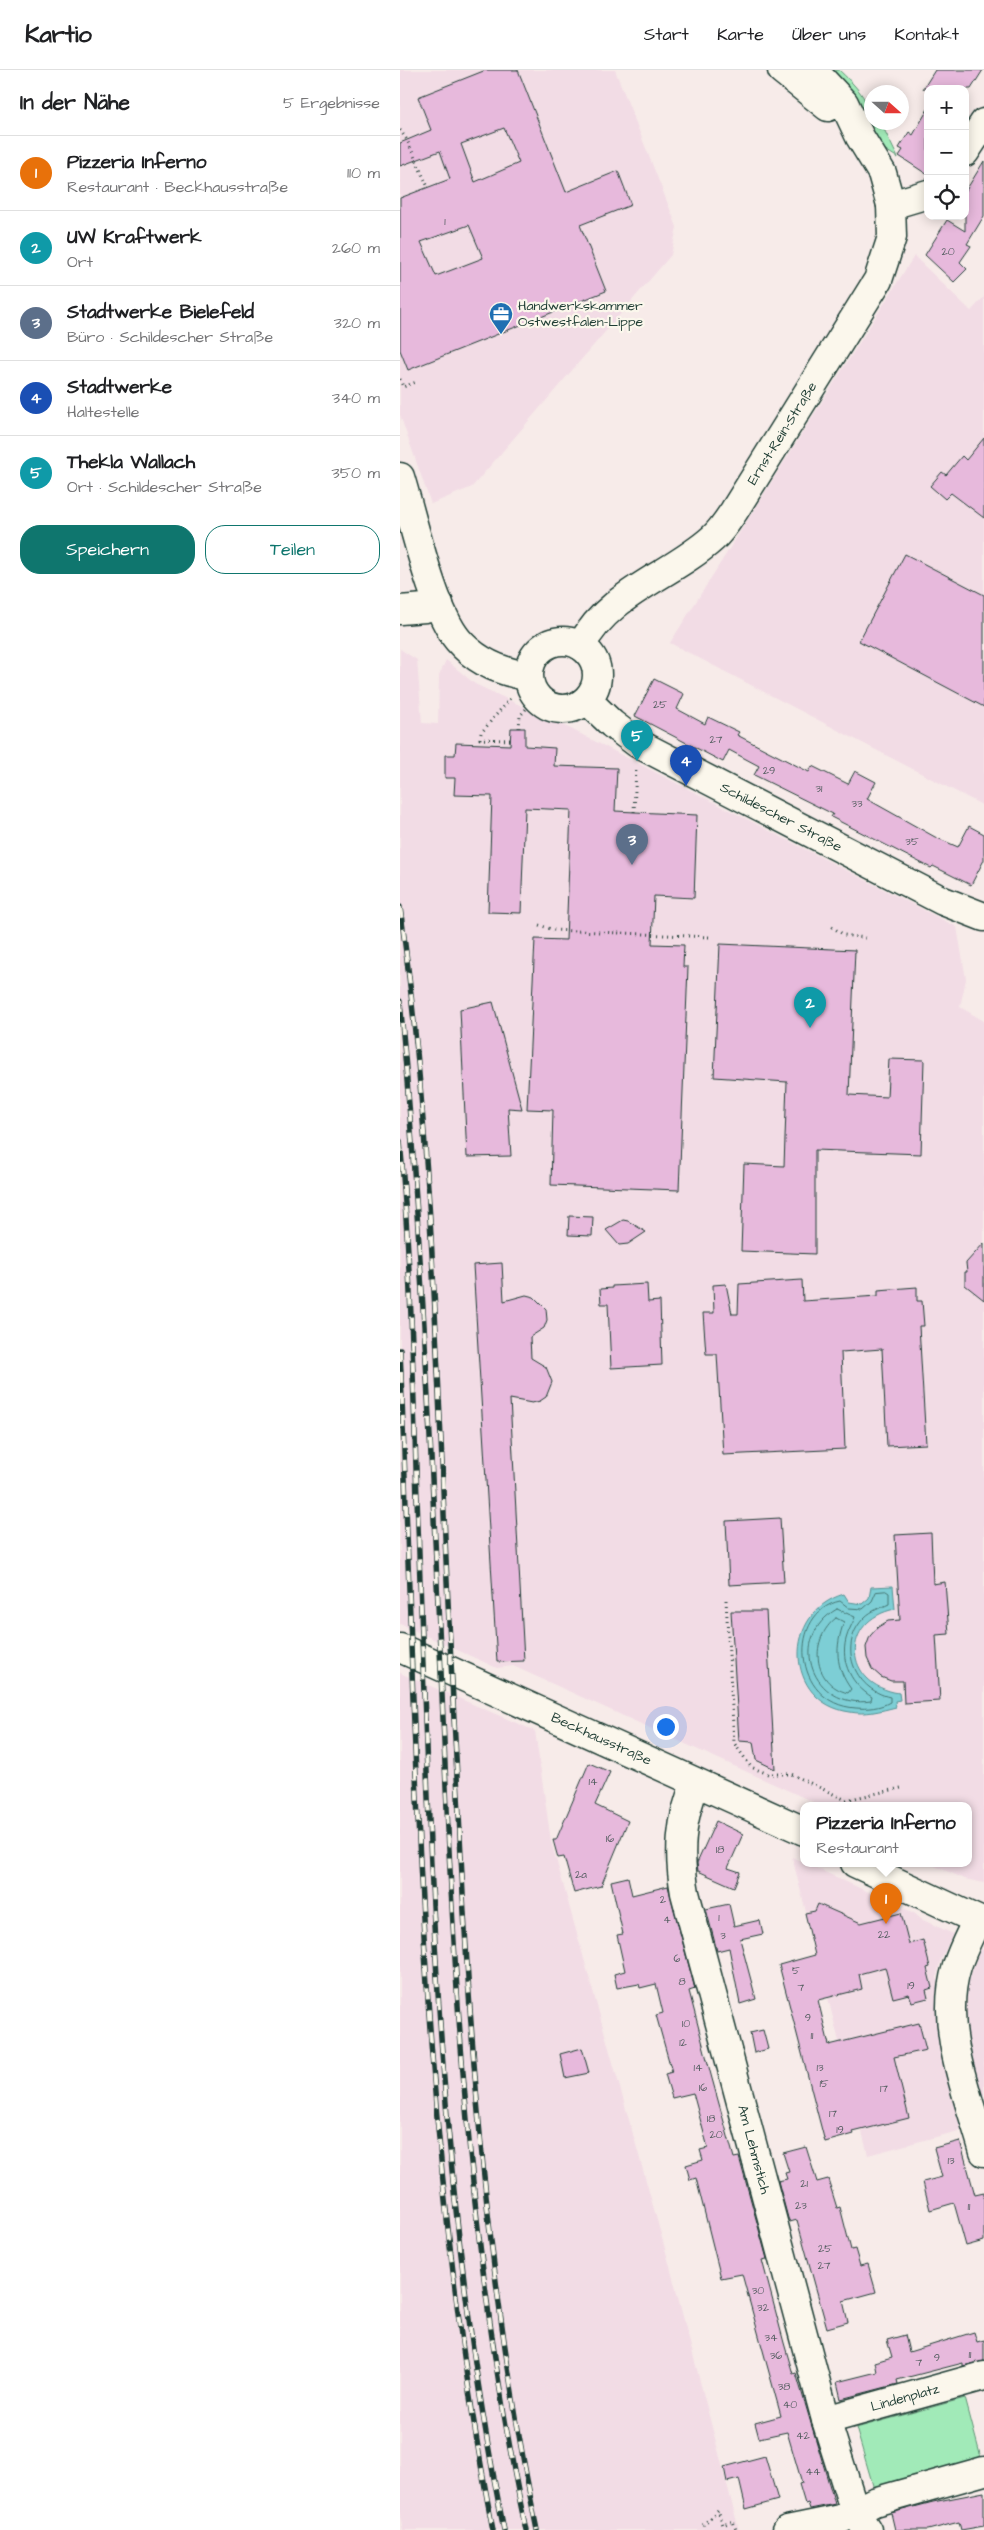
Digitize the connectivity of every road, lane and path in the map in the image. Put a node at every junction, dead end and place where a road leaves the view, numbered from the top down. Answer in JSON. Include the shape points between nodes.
{"nodes":[{"id":1,"x":764,"y":70,"type":"edge"},
{"id":2,"x":798,"y":74,"type":"edge"},
{"id":3,"x":984,"y":122,"type":"edge"},
{"id":4,"x":400,"y":130,"type":"edge"},
{"id":5,"x":969,"y":146,"type":"edge"},
{"id":6,"x":428,"y":187,"type":"dead end"},
{"id":7,"x":924,"y":195,"type":"edge"},
{"id":8,"x":891,"y":205,"type":"junction"},
{"id":9,"x":400,"y":379,"type":"edge"},
{"id":10,"x":416,"y":382,"type":"dead end"},
{"id":11,"x":400,"y":477,"type":"edge"},
{"id":12,"x":439,"y":604,"type":"junction"},
{"id":13,"x":400,"y":610,"type":"edge"},
{"id":14,"x":581,"y":646,"type":"junction"},
{"id":15,"x":532,"y":686,"type":"junction"},
{"id":16,"x":587,"y":700,"type":"junction"},
{"id":17,"x":519,"y":728,"type":"dead end"},
{"id":18,"x":510,"y":740,"type":"dead end"},
{"id":19,"x":636,"y":777,"type":"dead end"},
{"id":20,"x":634,"y":812,"type":"dead end"},
{"id":21,"x":984,"y":917,"type":"edge"},
{"id":22,"x":538,"y":926,"type":"dead end"},
{"id":23,"x":832,"y":927,"type":"dead end"},
{"id":24,"x":710,"y":937,"type":"dead end"},
{"id":25,"x":865,"y":938,"type":"dead end"},
{"id":26,"x":726,"y":1600,"type":"dead end"},
{"id":27,"x":400,"y":1648,"type":"edge"},
{"id":28,"x":696,"y":1782,"type":"junction"},
{"id":29,"x":901,"y":1788,"type":"dead end"},
{"id":30,"x":800,"y":1830,"type":"edge"},
{"id":31,"x":865,"y":1867,"type":"edge"},
{"id":32,"x":901,"y":1867,"type":"edge"},
{"id":33,"x":982,"y":1915,"type":"edge"},
{"id":34,"x":984,"y":2152,"type":"edge"},
{"id":35,"x":984,"y":2376,"type":"edge"},
{"id":36,"x":826,"y":2420,"type":"junction"},
{"id":37,"x":984,"y":2471,"type":"edge"},
{"id":38,"x":861,"y":2521,"type":"edge"},
{"id":39,"x":703,"y":2525,"type":"dead end"},
{"id":40,"x":736,"y":2530,"type":"edge"},
{"id":41,"x":787,"y":2530,"type":"edge"}],
"edges":[{"from":1,"to":2,"type":"main road","name":"Ernst-Rein-Straße"},
{"from":2,"to":8,"type":"main road","name":"Ernst-Rein-Straße","via":[[860,137],[882,174]]},
{"from":3,"to":5,"type":"main road"},
{"from":4,"to":6,"type":"path"},
{"from":7,"to":8,"type":"main road"},
{"from":8,"to":14,"type":"main road","name":"Ernst-Rein-Straße","via":[[892,237],[878,280],[734,511],[714,537],[684,561],[626,595],[611,608]]},
{"from":9,"to":10,"type":"path","via":[[403,387]]},
{"from":11,"to":12,"type":"main road"},
{"from":12,"to":13,"type":"main road"},
{"from":12,"to":15,"type":"main road","via":[[456,638],[467,650],[490,666]]},
{"from":14,"to":15,"type":"main road","via":[[570,641],[557,641],[535,654]]},
{"from":14,"to":16,"type":"main road","via":[[597,665],[598,678]]},
{"from":15,"to":16,"type":"main road","via":[[551,708],[570,709]]},
{"from":15,"to":17,"type":"path","via":[[520,716]]},
{"from":15,"to":18,"type":"path","via":[[481,733],[480,740]]},
{"from":16,"to":21,"type":"main road","name":"Schildescher Straße","via":[[637,743],[943,901]]},
{"from":19,"to":20,"type":"path"},
{"from":22,"to":24,"type":"path","via":[[554,930]]},
{"from":23,"to":25,"type":"path","via":[[846,936]]},
{"from":26,"to":29,"type":"path","via":[[734,1743],[751,1766],[768,1774],[792,1774],[846,1800]]},
{"from":27,"to":28,"type":"main road","name":"Beckhausstraße"},
{"from":28,"to":30,"type":"main road","name":"Beckhausstraße"},
{"from":28,"to":36,"type":"main road","name":"Am Lehmstich","via":[[681,1832],[685,1893]]},
{"from":31,"to":33,"type":"main road"},
{"from":32,"to":33,"type":"main road","via":[[961,1895]]},
{"from":33,"to":34,"type":"main road","via":[[957,1966],[951,2010],[956,2053]]},
{"from":35,"to":36,"type":"main road","name":"Lindenplatz"},
{"from":36,"to":38,"type":"main road","name":"Am Lehmstich"},
{"from":37,"to":38,"type":"main road","via":[[874,2502]]},
{"from":38,"to":41,"type":"main road","via":[[841,2519]]},
{"from":39,"to":40,"type":"path","via":[[718,2510],[723,2525],[733,2521]]}]}
